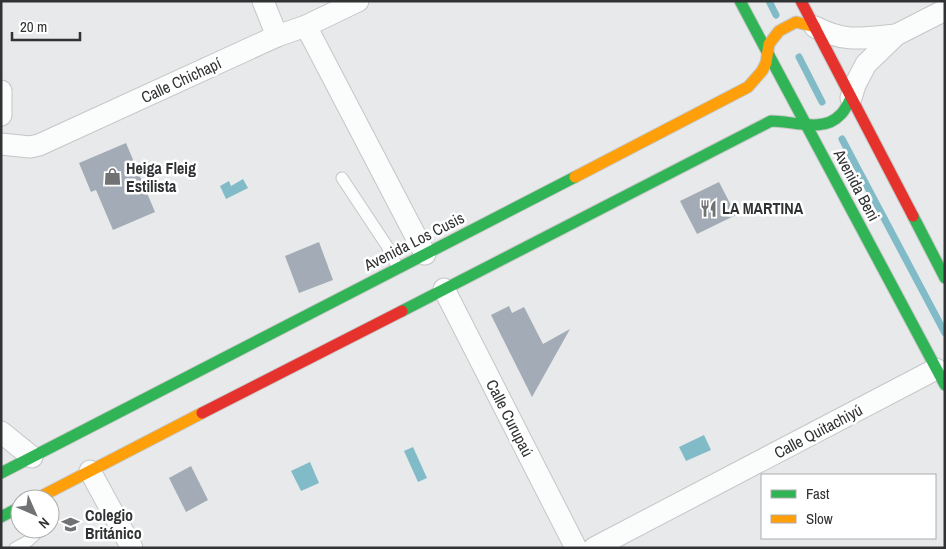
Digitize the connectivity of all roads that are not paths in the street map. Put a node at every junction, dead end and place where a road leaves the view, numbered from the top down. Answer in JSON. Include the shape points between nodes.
{"nodes":[{"id":1,"x":263,"y":1,"type":"edge"},
{"id":2,"x":358,"y":1,"type":"edge"},
{"id":3,"x":740,"y":1,"type":"edge"},
{"id":4,"x":801,"y":1,"type":"edge"},
{"id":5,"x":945,"y":10,"type":"edge"},
{"id":6,"x":306,"y":26,"type":"junction"},
{"id":7,"x":815,"y":27,"type":"junction"},
{"id":8,"x":896,"y":35,"type":"junction"},
{"id":9,"x":277,"y":36,"type":"junction"},
{"id":10,"x":767,"y":51,"type":"junction"},
{"id":11,"x":1,"y":91,"type":"edge"},
{"id":12,"x":851,"y":98,"type":"junction"},
{"id":13,"x":1,"y":115,"type":"edge"},
{"id":14,"x":807,"y":126,"type":"junction"},
{"id":15,"x":1,"y":144,"type":"edge"},
{"id":16,"x":342,"y":178,"type":"dead end"},
{"id":17,"x":945,"y":246,"type":"edge"},
{"id":18,"x":932,"y":253,"type":"junction"},
{"id":19,"x":425,"y":254,"type":"junction"},
{"id":20,"x":398,"y":268,"type":"junction"},
{"id":21,"x":945,"y":278,"type":"edge"},
{"id":22,"x":444,"y":289,"type":"junction"},
{"id":23,"x":940,"y":377,"type":"edge"},
{"id":24,"x":1,"y":432,"type":"edge"},
{"id":25,"x":32,"y":457,"type":"junction"},
{"id":26,"x":90,"y":471,"type":"junction"},
{"id":27,"x":1,"y":472,"type":"edge"},
{"id":28,"x":55,"y":489,"type":"edge"},
{"id":29,"x":30,"y":539,"type":"edge"},
{"id":30,"x":15,"y":548,"type":"edge"},
{"id":31,"x":132,"y":548,"type":"edge"},
{"id":32,"x":576,"y":548,"type":"edge"},
{"id":33,"x":594,"y":548,"type":"edge"}],
"edges":[{"from":1,"to":9,"type":"street"},
{"from":2,"to":6,"type":"street","name":"Calle Chichapí"},
{"from":3,"to":10,"type":"street","name":"Avenida Beni"},
{"from":4,"to":7,"type":"street"},
{"from":5,"to":8,"type":"street"},
{"from":6,"to":9,"type":"street","name":"Calle Chichapí"},
{"from":6,"to":19,"type":"street"},
{"from":7,"to":8,"type":"street","via":[[852,39]]},
{"from":7,"to":10,"type":"street","name":"Avenida Los Cusis","via":[[796,22],[784,27],[774,36]]},
{"from":7,"to":12,"type":"street"},
{"from":8,"to":12,"type":"street","via":[[866,64]]},
{"from":9,"to":15,"type":"street","name":"Calle Chichapí","via":[[40,145]]},
{"from":10,"to":14,"type":"street","name":"Avenida Beni"},
{"from":10,"to":19,"type":"street","name":"Avenida Los Cusis","via":[[766,63],[758,77],[730,101]]},
{"from":11,"to":13,"type":"street"},
{"from":12,"to":14,"type":"street","via":[[835,120]]},
{"from":12,"to":18,"type":"street"},
{"from":14,"to":22,"type":"street","via":[[771,121],[746,129]]},
{"from":14,"to":23,"type":"street","name":"Avenida Beni"},
{"from":16,"to":20,"type":"lane"},
{"from":17,"to":18,"type":"lane"},
{"from":18,"to":21,"type":"street"},
{"from":19,"to":20,"type":"street","name":"Avenida Los Cusis"},
{"from":20,"to":25,"type":"street","name":"Avenida Los Cusis","via":[[354,296]]},
{"from":22,"to":26,"type":"street","via":[[368,323]]},
{"from":22,"to":32,"type":"street","name":"Calle Curupaú"},
{"from":23,"to":33,"type":"street","name":"Calle Quitachiyú"},
{"from":24,"to":25,"type":"street"},
{"from":25,"to":27,"type":"street","name":"Avenida Los Cusis"},
{"from":26,"to":28,"type":"street"},
{"from":26,"to":31,"type":"street"},
{"from":29,"to":30,"type":"lane"}]}
